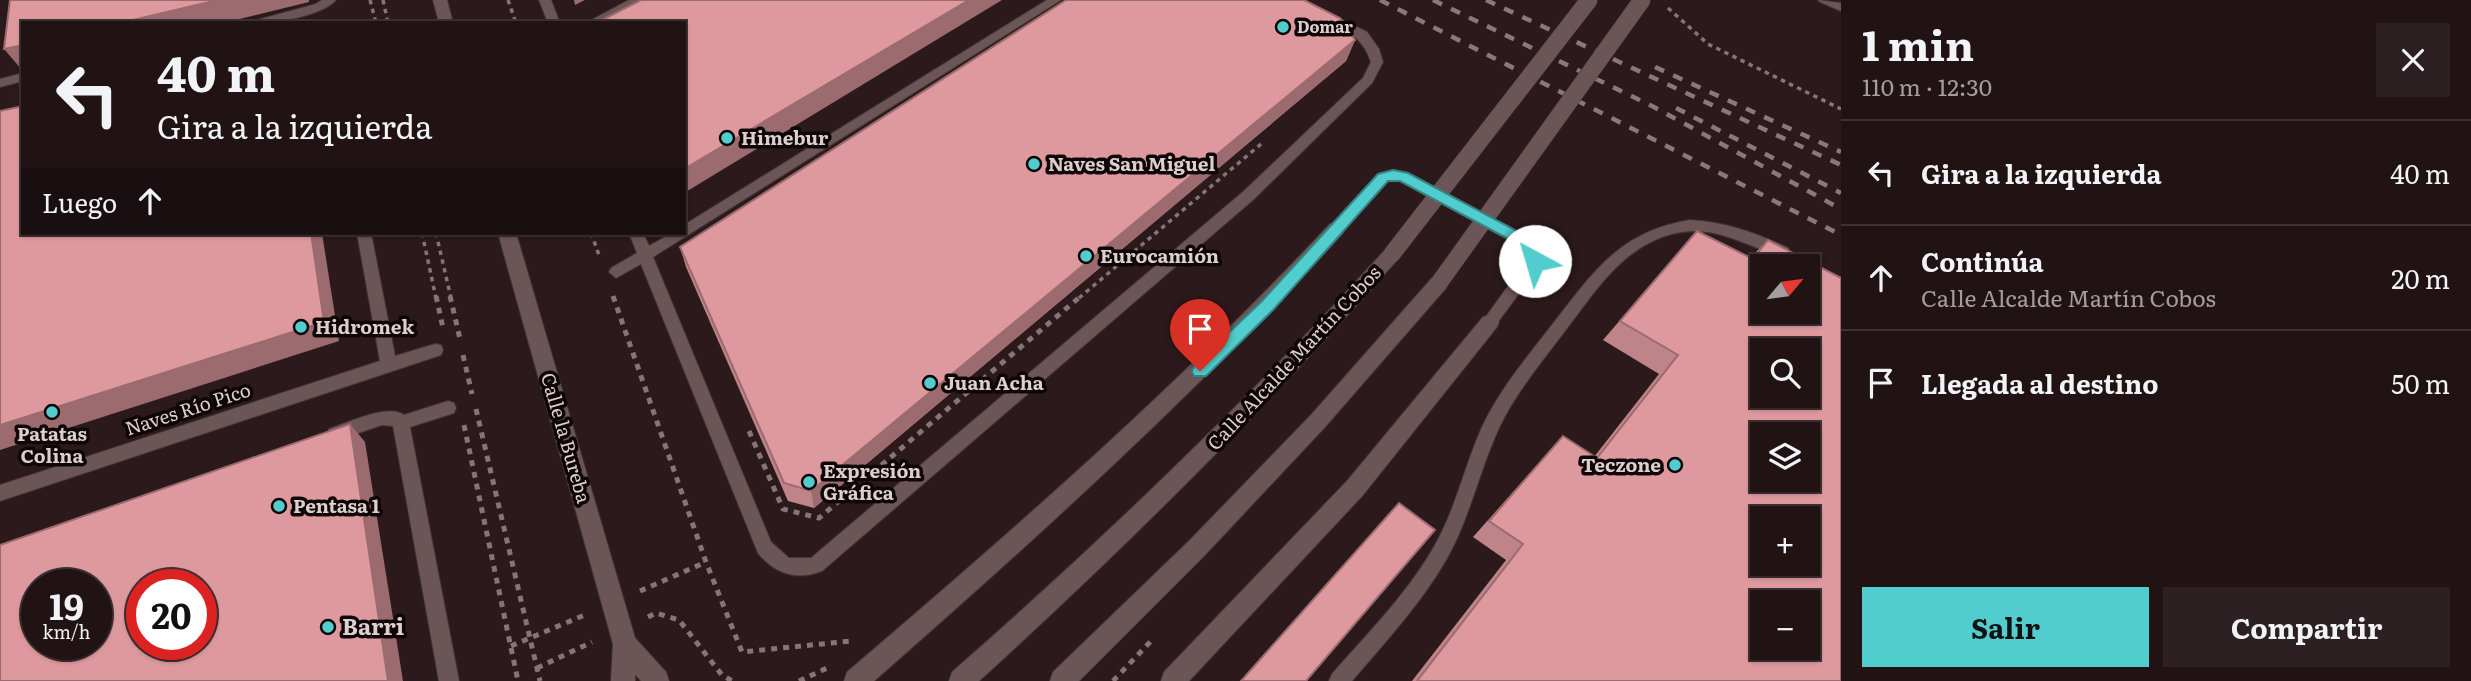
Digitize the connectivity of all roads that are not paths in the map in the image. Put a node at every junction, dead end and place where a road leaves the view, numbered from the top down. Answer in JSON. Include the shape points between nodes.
{"nodes":[{"id":1,"x":330,"y":0,"type":"edge"},
{"id":2,"x":440,"y":0,"type":"edge"},
{"id":3,"x":545,"y":0,"type":"edge"},
{"id":4,"x":638,"y":0,"type":"edge"},
{"id":5,"x":1055,"y":0,"type":"edge"},
{"id":6,"x":1293,"y":0,"type":"edge"},
{"id":7,"x":1589,"y":0,"type":"edge"},
{"id":8,"x":1642,"y":0,"type":"edge"},
{"id":9,"x":1824,"y":0,"type":"edge"},
{"id":10,"x":1841,"y":6,"type":"edge"},
{"id":11,"x":261,"y":21,"type":"edge"},
{"id":12,"x":445,"y":21,"type":"edge"},
{"id":13,"x":553,"y":21,"type":"edge"},
{"id":14,"x":596,"y":21,"type":"edge"},
{"id":15,"x":21,"y":78,"type":"edge"},
{"id":16,"x":0,"y":83,"type":"edge"},
{"id":17,"x":1336,"y":229,"type":"joint"},
{"id":18,"x":686,"y":230,"type":"edge"},
{"id":19,"x":364,"y":235,"type":"edge"},
{"id":20,"x":508,"y":235,"type":"edge"},
{"id":21,"x":637,"y":235,"type":"edge"},
{"id":22,"x":678,"y":235,"type":"edge"},
{"id":23,"x":1786,"y":254,"type":"edge"},
{"id":24,"x":645,"y":256,"type":"junction"},
{"id":25,"x":616,"y":272,"type":"dead end"},
{"id":26,"x":1490,"y":322,"type":"joint"},
{"id":27,"x":435,"y":350,"type":"dead end"},
{"id":28,"x":389,"y":365,"type":"junction"},
{"id":29,"x":455,"y":412,"type":"road end"},
{"id":30,"x":401,"y":423,"type":"junction"},
{"id":31,"x":316,"y":441,"type":"edge"},
{"id":32,"x":0,"y":493,"type":"edge"},
{"id":33,"x":625,"y":644,"type":"junction"},
{"id":34,"x":449,"y":681,"type":"edge"},
{"id":35,"x":623,"y":681,"type":"edge"},
{"id":36,"x":657,"y":681,"type":"edge"},
{"id":37,"x":856,"y":681,"type":"edge"},
{"id":38,"x":961,"y":681,"type":"edge"},
{"id":39,"x":1062,"y":681,"type":"edge"},
{"id":40,"x":1173,"y":681,"type":"edge"},
{"id":41,"x":1339,"y":681,"type":"edge"}],
"edges":[{"from":1,"to":11,"type":"lane","via":[[320,7]]},
{"from":2,"to":12,"type":"main road"},
{"from":3,"to":13,"type":"lane"},
{"from":4,"to":14,"type":"lane"},
{"from":5,"to":18,"type":"lane"},
{"from":6,"to":24,"type":"lane","via":[[1363,35],[1377,62],[1368,80],[1160,274],[816,565],[785,568],[764,547]]},
{"from":7,"to":38,"type":"main road","name":"Calle Alcalde Martín Cobos","bridge":true,"via":[[1392,254],[1259,398],[1144,513]]},
{"from":8,"to":39,"type":"main road","bridge":true,"via":[[1439,283],[1318,421]]},
{"from":9,"to":10,"type":"lane"},
{"from":15,"to":16,"type":"lane"},
{"from":17,"to":26,"type":"lane","via":[[1383,178],[1393,175],[1403,176],[1523,241],[1535,261]]},
{"from":17,"to":37,"type":"main road","via":[[1267,306],[1166,404]]},
{"from":19,"to":28,"type":"lane"},
{"from":20,"to":33,"type":"main road","name":"Calle la Bureba"},
{"from":21,"to":24,"type":"lane"},
{"from":22,"to":24,"type":"lane"},
{"from":23,"to":41,"type":"lane","via":[[1751,236],[1704,224],[1682,225],[1633,247],[1603,270],[1521,377],[1492,423],[1451,533],[1428,574]]},
{"from":24,"to":25,"type":"lane"},
{"from":26,"to":40,"type":"main road","via":[[1356,488]]},
{"from":27,"to":28,"type":"lane","name":"Naves Río Pico"},
{"from":28,"to":32,"type":"lane","name":"Naves Río Pico"},
{"from":29,"to":30,"type":"lane"},
{"from":30,"to":31,"type":"lane","via":[[395,417],[382,418]]},
{"from":30,"to":34,"type":"lane"},
{"from":33,"to":35,"type":"main road","name":"Calle la Bureba"},
{"from":33,"to":36,"type":"main road","name":"Calle la Bureba"}]}
